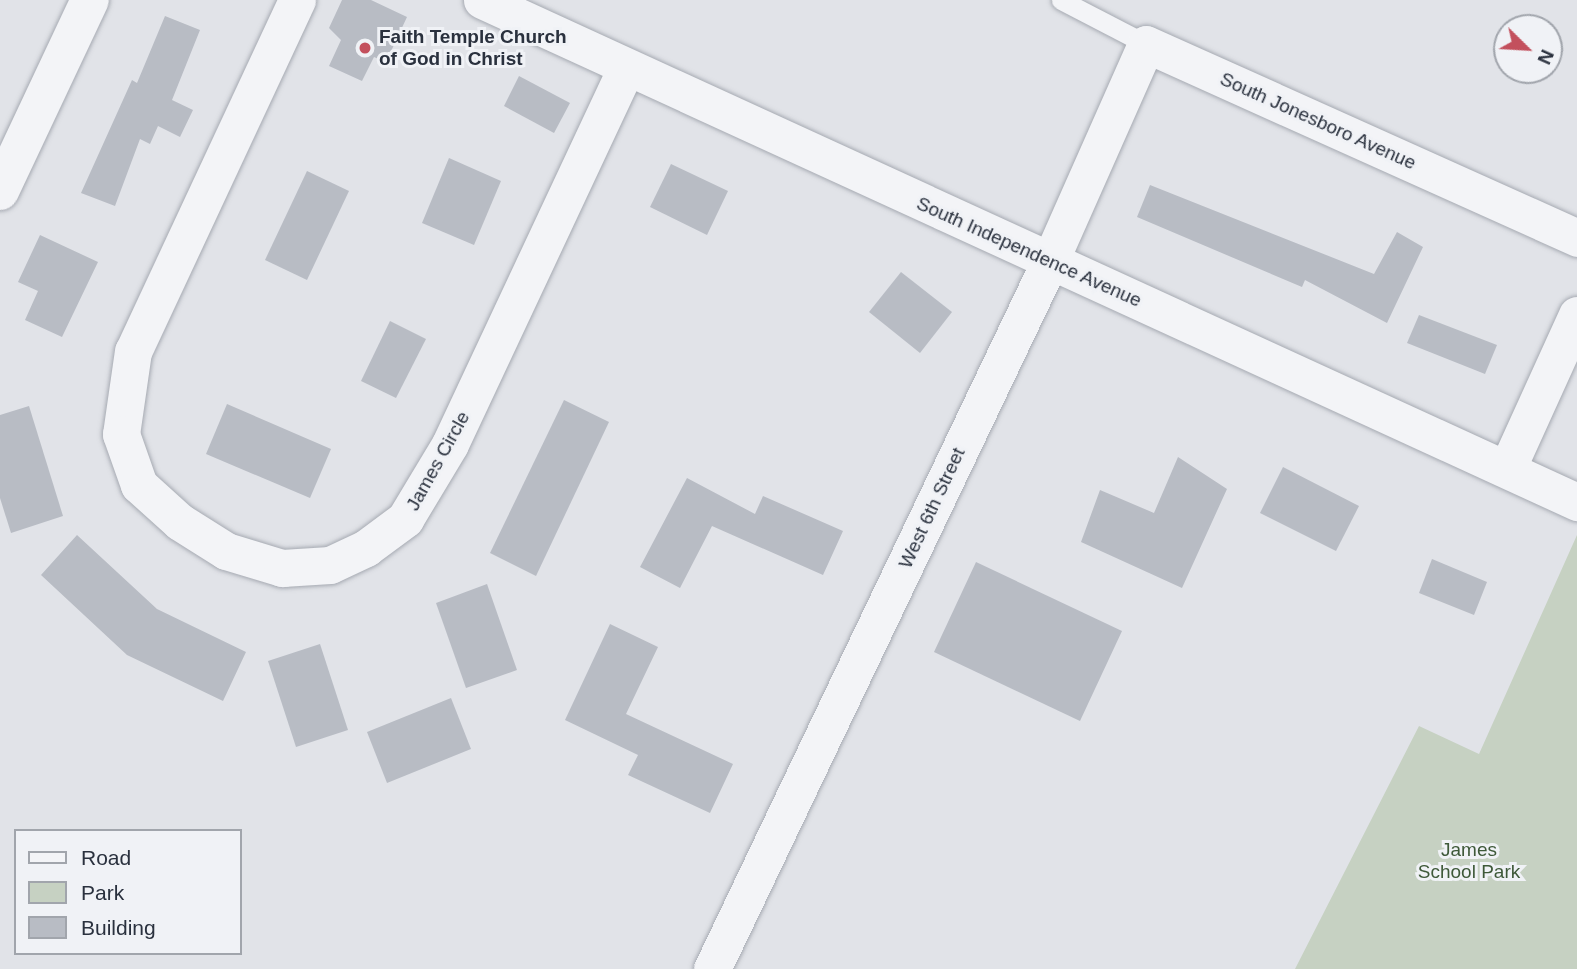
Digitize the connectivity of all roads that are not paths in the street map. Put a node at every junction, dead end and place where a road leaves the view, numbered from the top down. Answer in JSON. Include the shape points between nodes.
{"nodes":[{"id":1,"x":90,"y":0,"type":"edge"},
{"id":2,"x":297,"y":0,"type":"edge"},
{"id":3,"x":482,"y":0,"type":"edge"},
{"id":4,"x":1061,"y":0,"type":"edge"},
{"id":5,"x":1146,"y":44,"type":"junction"},
{"id":6,"x":626,"y":68,"type":"junction"},
{"id":7,"x":0,"y":191,"type":"edge"},
{"id":8,"x":1577,"y":238,"type":"edge"},
{"id":9,"x":1050,"y":261,"type":"junction"},
{"id":10,"x":1577,"y":315,"type":"edge"},
{"id":11,"x":1507,"y":469,"type":"junction"},
{"id":12,"x":1577,"y":502,"type":"edge"},
{"id":13,"x":712,"y":969,"type":"edge"}],
"edges":[{"from":1,"to":7,"type":"street"},
{"from":2,"to":6,"type":"street","name":"James Circle","via":[[133,351],[121,433],[139,485],[180,522],[226,551],[282,568],[330,565],[366,548],[405,519],[450,444]]},
{"from":3,"to":6,"type":"street","name":"South Independence Avenue"},
{"from":4,"to":5,"type":"lane","name":"South Jonesboro Avenue"},
{"from":5,"to":8,"type":"street","name":"South Jonesboro Avenue"},
{"from":5,"to":9,"type":"street","name":"West 6th Street"},
{"from":6,"to":9,"type":"street","name":"South Independence Avenue"},
{"from":9,"to":11,"type":"street","name":"South Independence Avenue"},
{"from":9,"to":13,"type":"street","name":"West 6th Street"},
{"from":10,"to":11,"type":"street"},
{"from":11,"to":12,"type":"street","name":"South Independence Avenue"}]}
